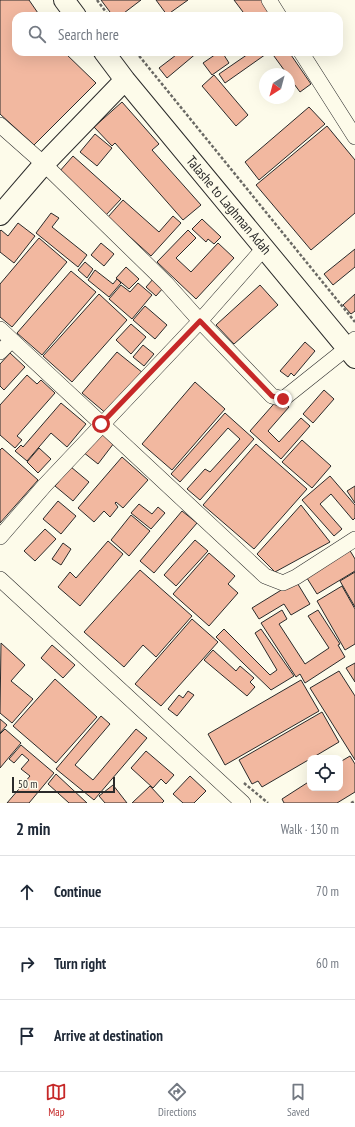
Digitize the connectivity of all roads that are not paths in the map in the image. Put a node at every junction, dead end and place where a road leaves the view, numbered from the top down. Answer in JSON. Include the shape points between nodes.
{"nodes":[{"id":1,"x":64,"y":0,"type":"edge"},
{"id":2,"x":269,"y":0,"type":"edge"},
{"id":3,"x":73,"y":12,"type":"edge"},
{"id":4,"x":276,"y":12,"type":"edge"},
{"id":5,"x":107,"y":56,"type":"edge"},
{"id":6,"x":304,"y":56,"type":"edge"},
{"id":7,"x":125,"y":80,"type":"junction"},
{"id":8,"x":0,"y":125,"type":"edge"},
{"id":9,"x":355,"y":137,"type":"edge"},
{"id":10,"x":44,"y":164,"type":"junction"},
{"id":11,"x":0,"y":215,"type":"edge"},
{"id":12,"x":265,"y":248,"type":"junction"},
{"id":13,"x":200,"y":321,"type":"junction"},
{"id":14,"x":0,"y":329,"type":"edge"},
{"id":15,"x":12,"y":340,"type":"junction"},
{"id":16,"x":352,"y":348,"type":"edge"},
{"id":17,"x":0,"y":352,"type":"edge"},
{"id":18,"x":101,"y":424,"type":"junction"},
{"id":19,"x":0,"y":537,"type":"edge"},
{"id":20,"x":355,"y":539,"type":"edge"},
{"id":21,"x":0,"y":579,"type":"edge"},
{"id":22,"x":243,"y":803,"type":"edge"}],
"edges":[{"from":1,"to":3,"type":"main road"},
{"from":2,"to":4,"type":"street"},
{"from":5,"to":7,"type":"main road","name":"Talashe to Laghman Adah"},
{"from":6,"to":9,"type":"street"},
{"from":7,"to":10,"type":"main road"},
{"from":7,"to":12,"type":"main road","name":"Talashe to Laghman Adah"},
{"from":8,"to":10,"type":"street"},
{"from":10,"to":11,"type":"main road"},
{"from":10,"to":13,"type":"street","via":[[166,283]]},
{"from":12,"to":13,"type":"street"},
{"from":12,"to":16,"type":"main road","name":"Talashe to Laghman Adah"},
{"from":13,"to":16,"type":"street","via":[[272,396],[283,399]]},
{"from":13,"to":18,"type":"street"},
{"from":14,"to":15,"type":"street"},
{"from":15,"to":17,"type":"street"},
{"from":15,"to":18,"type":"street"},
{"from":18,"to":19,"type":"street"},
{"from":18,"to":20,"type":"street","via":[[265,576],[283,583]]},
{"from":21,"to":22,"type":"street"}]}
